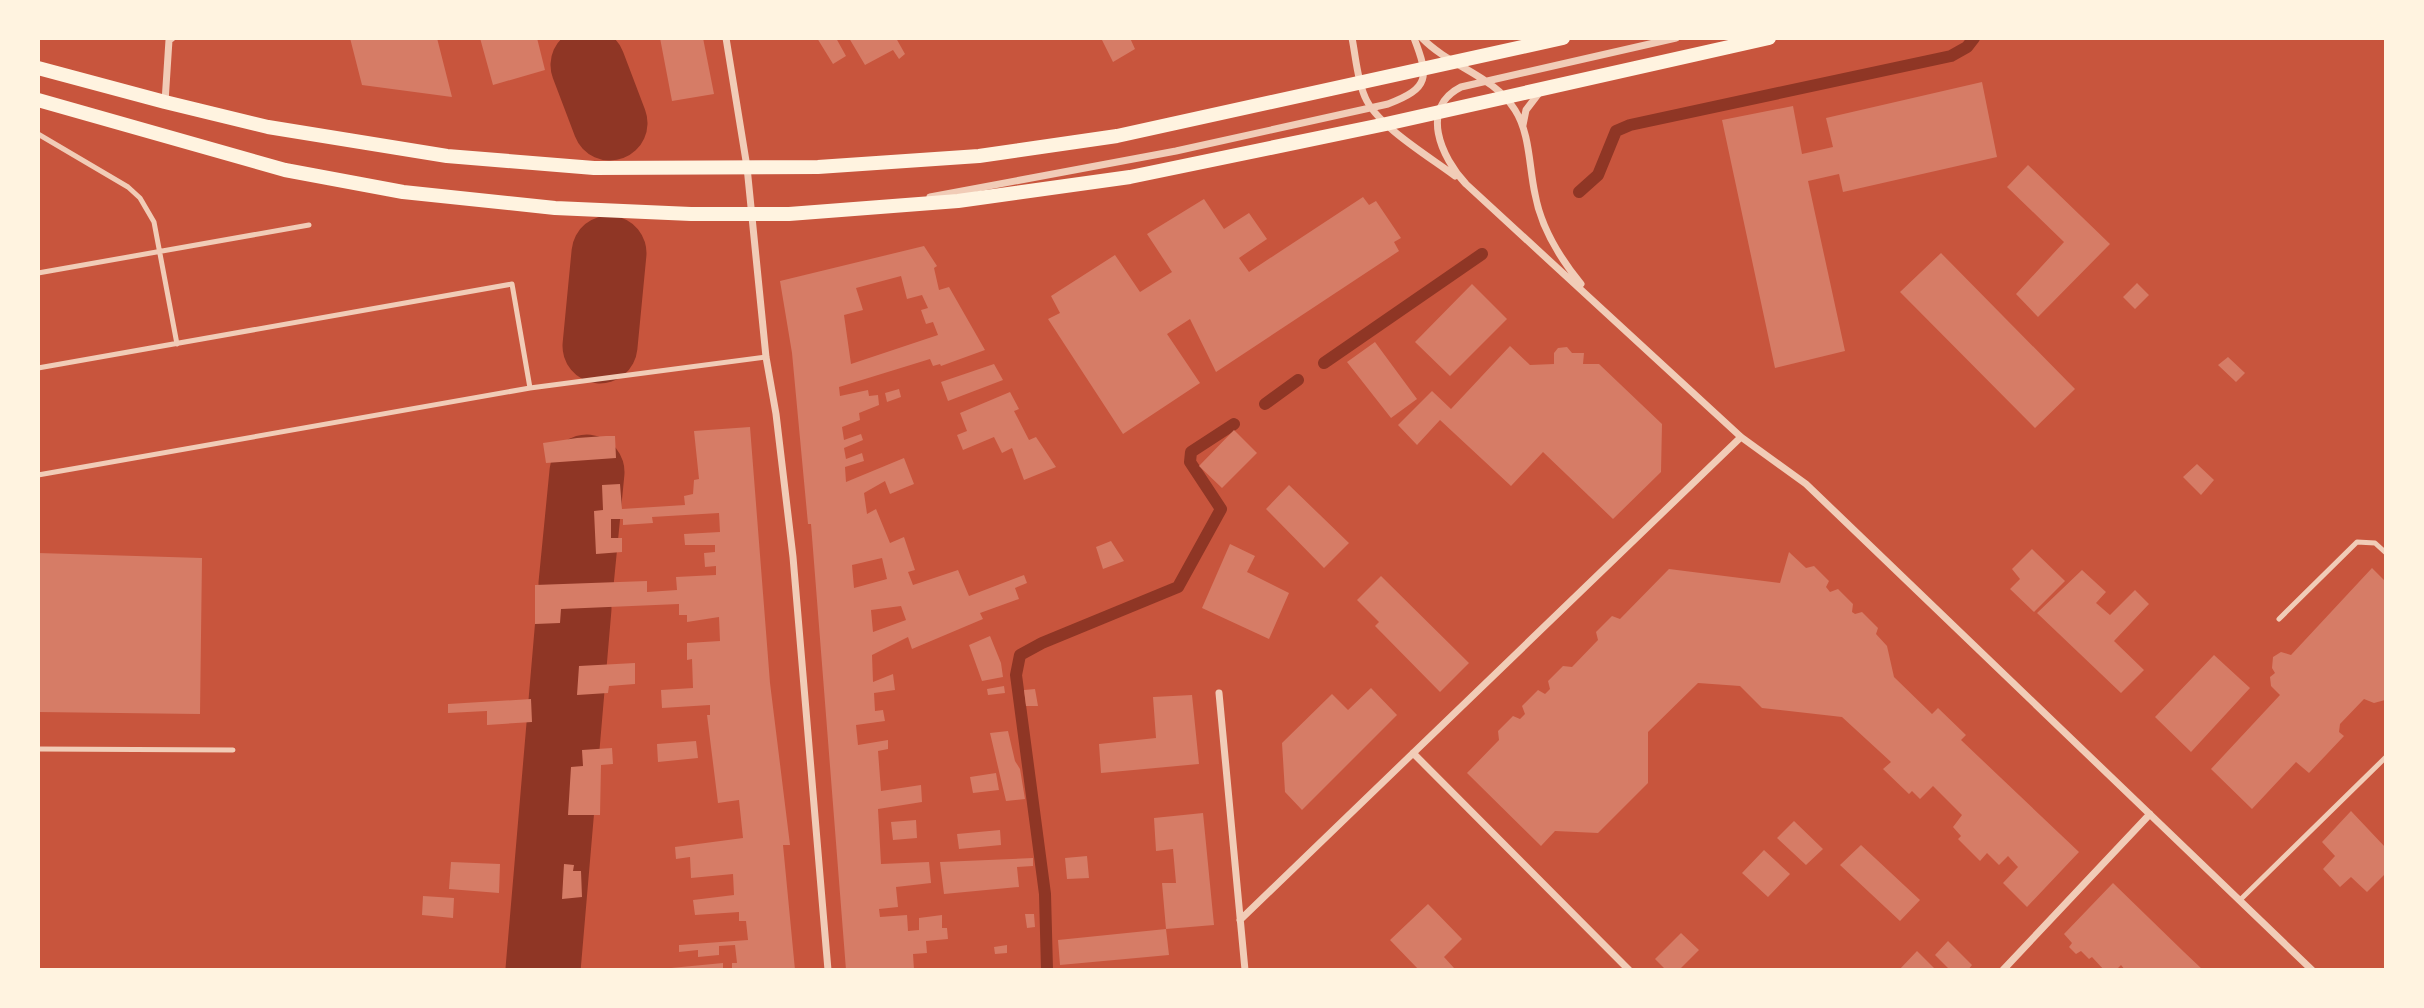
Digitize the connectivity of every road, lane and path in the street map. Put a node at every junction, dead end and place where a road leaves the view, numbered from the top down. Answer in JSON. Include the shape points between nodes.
{"nodes":[{"id":1,"x":172,"y":38,"type":"edge"},
{"id":2,"x":726,"y":38,"type":"edge"},
{"id":3,"x":1352,"y":38,"type":"edge"},
{"id":4,"x":1414,"y":38,"type":"edge"},
{"id":5,"x":1422,"y":38,"type":"edge"},
{"id":6,"x":1563,"y":38,"type":"edge"},
{"id":7,"x":1676,"y":38,"type":"edge"},
{"id":8,"x":1769,"y":38,"type":"edge"},
{"id":9,"x":1455,"y":63,"type":"junction"},
{"id":10,"x":38,"y":68,"type":"edge"},
{"id":11,"x":1424,"y":70,"type":"junction"},
{"id":12,"x":1487,"y":81,"type":"junction"},
{"id":13,"x":1361,"y":85,"type":"junction"},
{"id":14,"x":1548,"y":87,"type":"junction"},
{"id":15,"x":1505,"y":97,"type":"junction"},
{"id":16,"x":38,"y":100,"type":"edge"},
{"id":17,"x":165,"y":103,"type":"junction"},
{"id":18,"x":1370,"y":108,"type":"junction"},
{"id":19,"x":1437,"y":112,"type":"junction"},
{"id":20,"x":1386,"y":124,"type":"junction"},
{"id":21,"x":1523,"y":126,"type":"junction"},
{"id":22,"x":38,"y":134,"type":"edge"},
{"id":23,"x":747,"y":167,"type":"junction"},
{"id":24,"x":1466,"y":184,"type":"junction"},
{"id":25,"x":864,"y":210,"type":"junction"},
{"id":26,"x":753,"y":214,"type":"junction"},
{"id":27,"x":309,"y":225,"type":"dead end"},
{"id":28,"x":160,"y":252,"type":"junction"},
{"id":29,"x":38,"y":273,"type":"edge"},
{"id":30,"x":1596,"y":304,"type":"junction"},
{"id":31,"x":177,"y":344,"type":"junction"},
{"id":32,"x":766,"y":357,"type":"junction"},
{"id":33,"x":38,"y":368,"type":"edge"},
{"id":34,"x":530,"y":388,"type":"junction"},
{"id":35,"x":1741,"y":437,"type":"junction"},
{"id":36,"x":38,"y":475,"type":"edge"},
{"id":37,"x":2385,"y":553,"type":"edge"},
{"id":38,"x":2279,"y":619,"type":"dead end"},
{"id":39,"x":1219,"y":692,"type":"dead end"},
{"id":40,"x":38,"y":749,"type":"edge"},
{"id":41,"x":233,"y":750,"type":"dead end"},
{"id":42,"x":1413,"y":753,"type":"junction"},
{"id":43,"x":2385,"y":757,"type":"edge"},
{"id":44,"x":2150,"y":814,"type":"junction"},
{"id":45,"x":2240,"y":901,"type":"junction"},
{"id":46,"x":1240,"y":920,"type":"junction"},
{"id":47,"x":828,"y":970,"type":"edge"},
{"id":48,"x":1245,"y":970,"type":"edge"},
{"id":49,"x":1629,"y":970,"type":"edge"},
{"id":50,"x":2003,"y":970,"type":"edge"},
{"id":51,"x":2312,"y":970,"type":"edge"}],
"edges":[{"from":1,"to":17,"type":"street"},
{"from":2,"to":23,"type":"street"},
{"from":3,"to":13,"type":"street"},
{"from":4,"to":11,"type":"street"},
{"from":5,"to":9,"type":"street"},
{"from":6,"to":9,"type":"main road"},
{"from":7,"to":12,"type":"street"},
{"from":8,"to":14,"type":"main road"},
{"from":9,"to":11,"type":"main road"},
{"from":9,"to":12,"type":"street"},
{"from":10,"to":17,"type":"main road"},
{"from":11,"to":13,"type":"main road"},
{"from":11,"to":18,"type":"street","via":[[1423,82],[1415,92]]},
{"from":12,"to":15,"type":"street"},
{"from":12,"to":19,"type":"street","via":[[1455,90]]},
{"from":13,"to":18,"type":"street"},
{"from":13,"to":23,"type":"main road","via":[[1117,136],[979,156]]},
{"from":14,"to":15,"type":"main road"},
{"from":14,"to":21,"type":"street","via":[[1526,110]]},
{"from":15,"to":19,"type":"main road"},
{"from":15,"to":21,"type":"street"},
{"from":16,"to":26,"type":"main road","via":[[285,170],[403,192],[555,208]]},
{"from":17,"to":23,"type":"main road","via":[[289,131],[447,156],[594,168]]},
{"from":18,"to":20,"type":"street"},
{"from":18,"to":25,"type":"street","via":[[1152,156]]},
{"from":19,"to":20,"type":"main road"},
{"from":19,"to":24,"type":"street","via":[[1447,159]]},
{"from":20,"to":24,"type":"street"},
{"from":20,"to":25,"type":"main road","via":[[1089,184]]},
{"from":21,"to":30,"type":"street","via":[[1543,224],[1558,253]]},
{"from":22,"to":28,"type":"lane","via":[[141,198]]},
{"from":23,"to":26,"type":"street"},
{"from":24,"to":30,"type":"street"},
{"from":25,"to":26,"type":"main road"},
{"from":26,"to":32,"type":"street"},
{"from":27,"to":28,"type":"lane"},
{"from":28,"to":29,"type":"lane"},
{"from":28,"to":31,"type":"lane"},
{"from":30,"to":35,"type":"street"},
{"from":31,"to":33,"type":"lane"},
{"from":31,"to":34,"type":"lane","via":[[512,284]]},
{"from":32,"to":34,"type":"lane"},
{"from":32,"to":47,"type":"street","via":[[793,557]]},
{"from":34,"to":36,"type":"lane"},
{"from":35,"to":42,"type":"street"},
{"from":35,"to":44,"type":"street","via":[[1806,484]]},
{"from":37,"to":38,"type":"lane","via":[[2375,543],[2357,542]]},
{"from":39,"to":46,"type":"street"},
{"from":40,"to":41,"type":"lane"},
{"from":42,"to":46,"type":"street"},
{"from":42,"to":49,"type":"street"},
{"from":43,"to":45,"type":"lane"},
{"from":44,"to":45,"type":"street"},
{"from":44,"to":50,"type":"street"},
{"from":45,"to":51,"type":"street"},
{"from":46,"to":48,"type":"street"}]}
